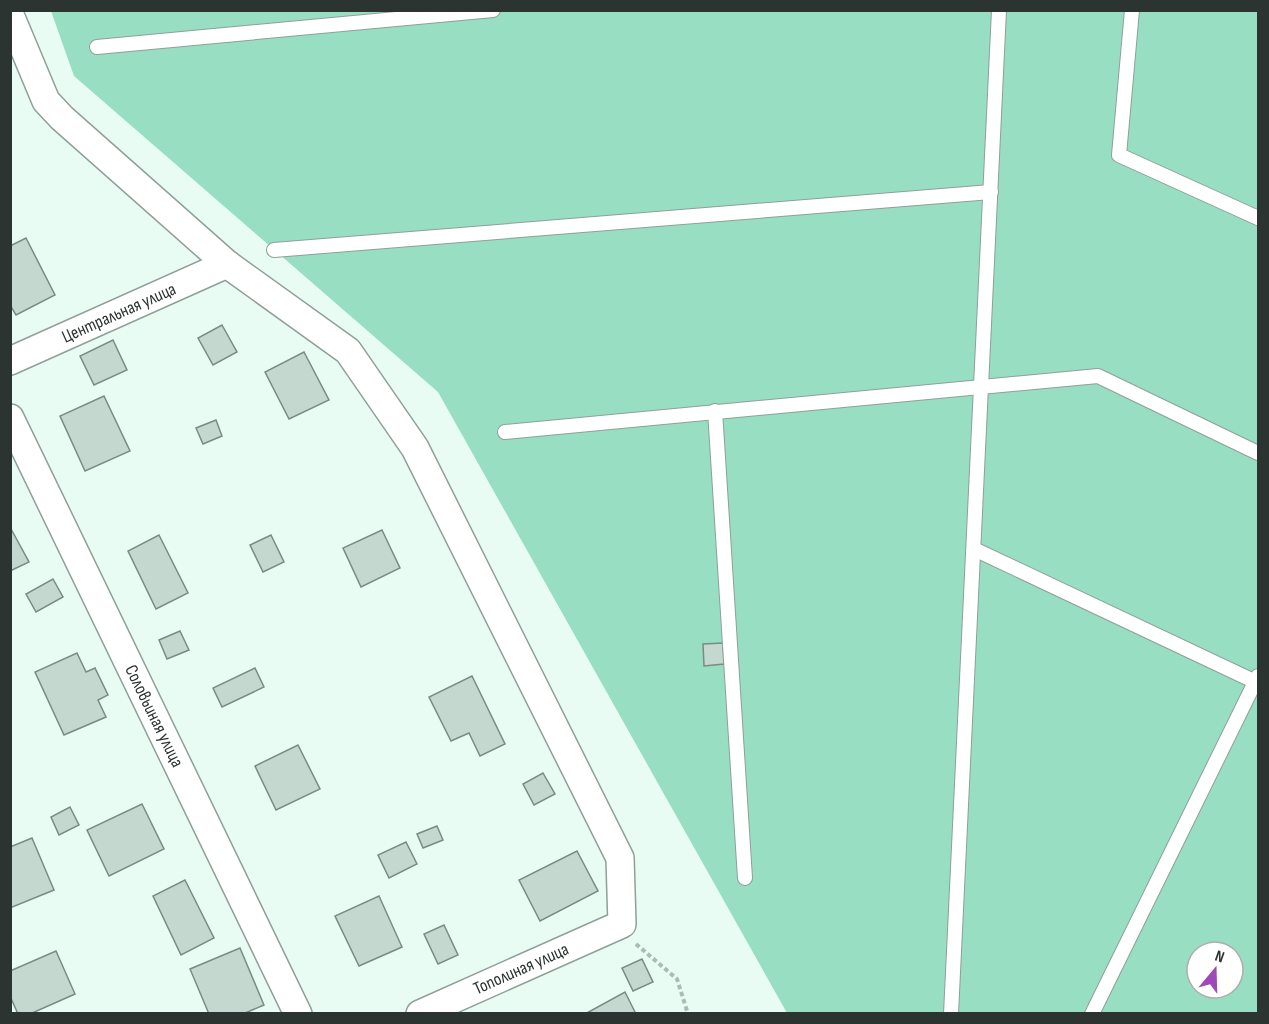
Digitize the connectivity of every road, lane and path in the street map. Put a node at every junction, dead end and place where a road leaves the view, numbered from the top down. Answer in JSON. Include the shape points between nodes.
{"nodes":[{"id":1,"x":493,"y":10,"type":"edge"},
{"id":2,"x":999,"y":10,"type":"edge"},
{"id":3,"x":1132,"y":10,"type":"edge"},
{"id":4,"x":10,"y":15,"type":"edge"},
{"id":5,"x":97,"y":47,"type":"dead end"},
{"id":6,"x":991,"y":192,"type":"junction"},
{"id":7,"x":1258,"y":218,"type":"edge"},
{"id":8,"x":274,"y":250,"type":"dead end"},
{"id":9,"x":227,"y":264,"type":"junction"},
{"id":10,"x":10,"y":361,"type":"edge"},
{"id":11,"x":982,"y":385,"type":"junction"},
{"id":12,"x":715,"y":411,"type":"junction"},
{"id":13,"x":10,"y":418,"type":"edge"},
{"id":14,"x":504,"y":432,"type":"dead end"},
{"id":15,"x":1258,"y":453,"type":"edge"},
{"id":16,"x":974,"y":549,"type":"junction"},
{"id":17,"x":1257,"y":680,"type":"edge"},
{"id":18,"x":745,"y":878,"type":"dead end"},
{"id":19,"x":622,"y":924,"type":"junction"},
{"id":20,"x":298,"y":1014,"type":"edge"},
{"id":21,"x":420,"y":1014,"type":"edge"},
{"id":22,"x":688,"y":1014,"type":"edge"},
{"id":23,"x":951,"y":1014,"type":"edge"},
{"id":24,"x":1092,"y":1014,"type":"edge"}],
"edges":[{"from":1,"to":5,"type":"lane"},
{"from":2,"to":6,"type":"lane"},
{"from":3,"to":7,"type":"lane","via":[[1119,155]]},
{"from":4,"to":9,"type":"street","via":[[46,101]]},
{"from":6,"to":8,"type":"lane"},
{"from":6,"to":11,"type":"lane"},
{"from":9,"to":10,"type":"street","name":"Центральная улица"},
{"from":9,"to":19,"type":"street","via":[[348,351],[416,448],[620,858]]},
{"from":11,"to":12,"type":"lane"},
{"from":11,"to":15,"type":"lane","via":[[1098,376]]},
{"from":11,"to":16,"type":"lane"},
{"from":12,"to":14,"type":"lane"},
{"from":12,"to":18,"type":"lane"},
{"from":13,"to":20,"type":"street","name":"Соловьиная улица"},
{"from":16,"to":17,"type":"lane"},
{"from":16,"to":23,"type":"lane"},
{"from":17,"to":24,"type":"lane"},
{"from":19,"to":21,"type":"street","name":"Тополиная улица"},
{"from":19,"to":22,"type":"path","via":[[635,943],[676,979]]}]}
